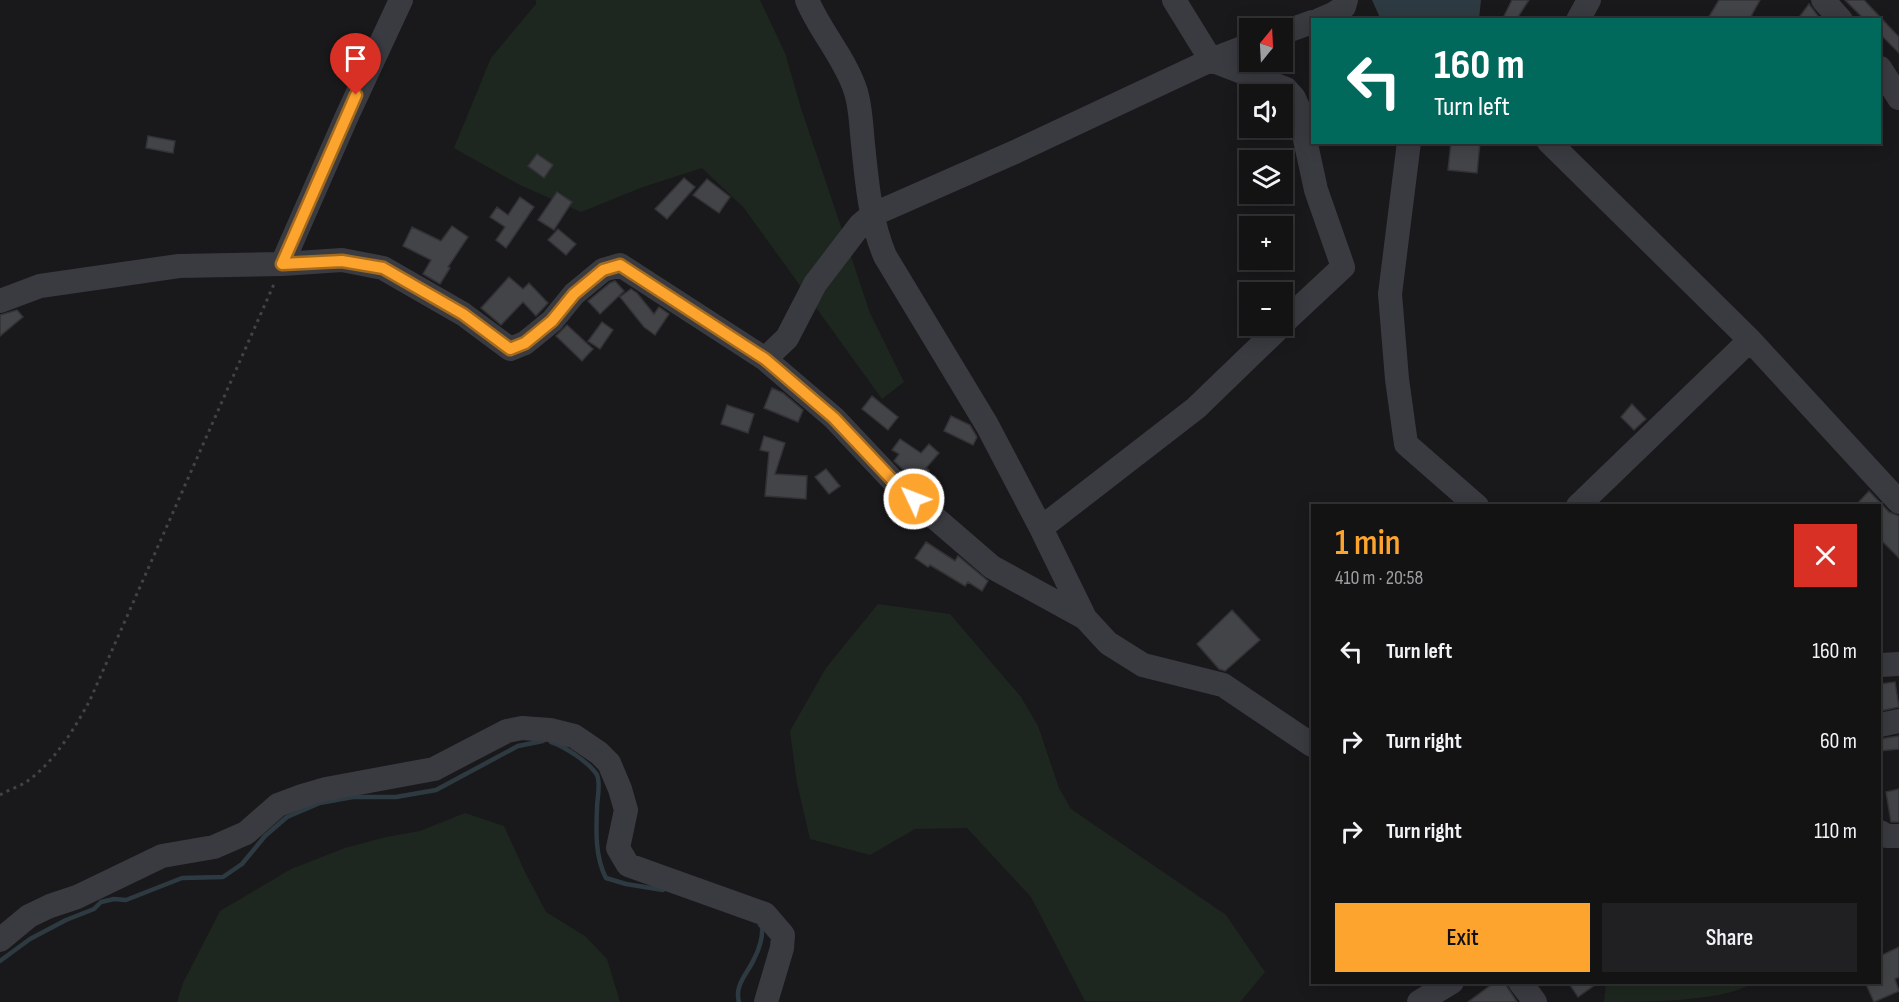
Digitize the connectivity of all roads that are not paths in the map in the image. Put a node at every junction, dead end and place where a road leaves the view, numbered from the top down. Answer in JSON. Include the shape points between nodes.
{"nodes":[{"id":1,"x":401,"y":0,"type":"edge"},
{"id":2,"x":807,"y":0,"type":"edge"},
{"id":3,"x":1174,"y":0,"type":"edge"},
{"id":4,"x":1588,"y":0,"type":"edge"},
{"id":5,"x":1822,"y":0,"type":"edge"},
{"id":6,"x":1348,"y":9,"type":"edge"},
{"id":7,"x":1323,"y":18,"type":"edge"},
{"id":8,"x":1579,"y":18,"type":"edge"},
{"id":9,"x":1839,"y":18,"type":"edge"},
{"id":10,"x":1311,"y":22,"type":"edge"},
{"id":11,"x":1293,"y":29,"type":"edge"},
{"id":12,"x":1239,"y":49,"type":"edge"},
{"id":13,"x":1211,"y":60,"type":"junction"},
{"id":14,"x":1881,"y":70,"type":"edge"},
{"id":15,"x":1899,"y":98,"type":"edge"},
{"id":16,"x":1409,"y":144,"type":"edge"},
{"id":17,"x":1551,"y":144,"type":"edge"},
{"id":18,"x":872,"y":215,"type":"junction"},
{"id":19,"x":282,"y":264,"type":"junction"},
{"id":20,"x":0,"y":301,"type":"edge"},
{"id":21,"x":1293,"y":314,"type":"edge"},
{"id":22,"x":1271,"y":336,"type":"edge"},
{"id":23,"x":1750,"y":340,"type":"junction"},
{"id":24,"x":765,"y":359,"type":"junction"},
{"id":25,"x":1899,"y":502,"type":"edge"},
{"id":26,"x":1475,"y":504,"type":"edge"},
{"id":27,"x":1580,"y":504,"type":"edge"},
{"id":28,"x":1041,"y":528,"type":"junction"},
{"id":29,"x":1085,"y":618,"type":"junction"},
{"id":30,"x":1899,"y":664,"type":"edge"},
{"id":31,"x":1881,"y":665,"type":"edge"},
{"id":32,"x":1899,"y":722,"type":"edge"},
{"id":33,"x":1881,"y":725,"type":"edge"},
{"id":34,"x":1311,"y":745,"type":"edge"},
{"id":35,"x":1881,"y":833,"type":"edge"},
{"id":36,"x":1899,"y":836,"type":"edge"},
{"id":37,"x":0,"y":940,"type":"edge"},
{"id":38,"x":1449,"y":984,"type":"edge"},
{"id":39,"x":1522,"y":984,"type":"edge"},
{"id":40,"x":766,"y":1002,"type":"edge"},
{"id":41,"x":1419,"y":1002,"type":"edge"},
{"id":42,"x":1535,"y":1002,"type":"edge"}],
"edges":[{"from":1,"to":19,"type":"street"},
{"from":2,"to":18,"type":"street","via":[[855,89]]},
{"from":3,"to":13,"type":"street"},
{"from":4,"to":8,"type":"street"},
{"from":5,"to":9,"type":"street"},
{"from":6,"to":7,"type":"street"},
{"from":10,"to":11,"type":"street"},
{"from":12,"to":13,"type":"street"},
{"from":13,"to":18,"type":"street"},
{"from":13,"to":21,"type":"street","via":[[1286,89],[1298,107],[1316,190],[1342,267]]},
{"from":14,"to":15,"type":"street"},
{"from":16,"to":26,"type":"street","via":[[1390,294],[1406,444]]},
{"from":17,"to":23,"type":"street"},
{"from":18,"to":24,"type":"street","via":[[815,284],[787,338]]},
{"from":18,"to":28,"type":"street","via":[[885,256],[987,425]]},
{"from":19,"to":20,"type":"street","via":[[179,266],[40,286]]},
{"from":19,"to":24,"type":"street","via":[[342,261],[383,268],[463,314],[510,349],[525,343],[552,321],[574,294],[603,270],[620,265]]},
{"from":22,"to":28,"type":"street","via":[[1196,408]]},
{"from":23,"to":25,"type":"street"},
{"from":23,"to":27,"type":"street"},
{"from":24,"to":29,"type":"street","via":[[834,418],[898,486],[992,567]]},
{"from":28,"to":29,"type":"street"},
{"from":29,"to":34,"type":"street","via":[[1107,643],[1143,664],[1223,685]]},
{"from":30,"to":31,"type":"street"},
{"from":32,"to":33,"type":"street"},
{"from":35,"to":36,"type":"street"},
{"from":37,"to":40,"type":"street","via":[[29,916],[162,856],[214,847],[246,833],[278,805],[326,789],[434,769],[507,730],[550,730],[574,736],[609,763],[626,810],[618,848],[628,865],[765,914],[776,925],[783,935],[782,948]]},
{"from":38,"to":41,"type":"street"},
{"from":39,"to":42,"type":"street"}]}
